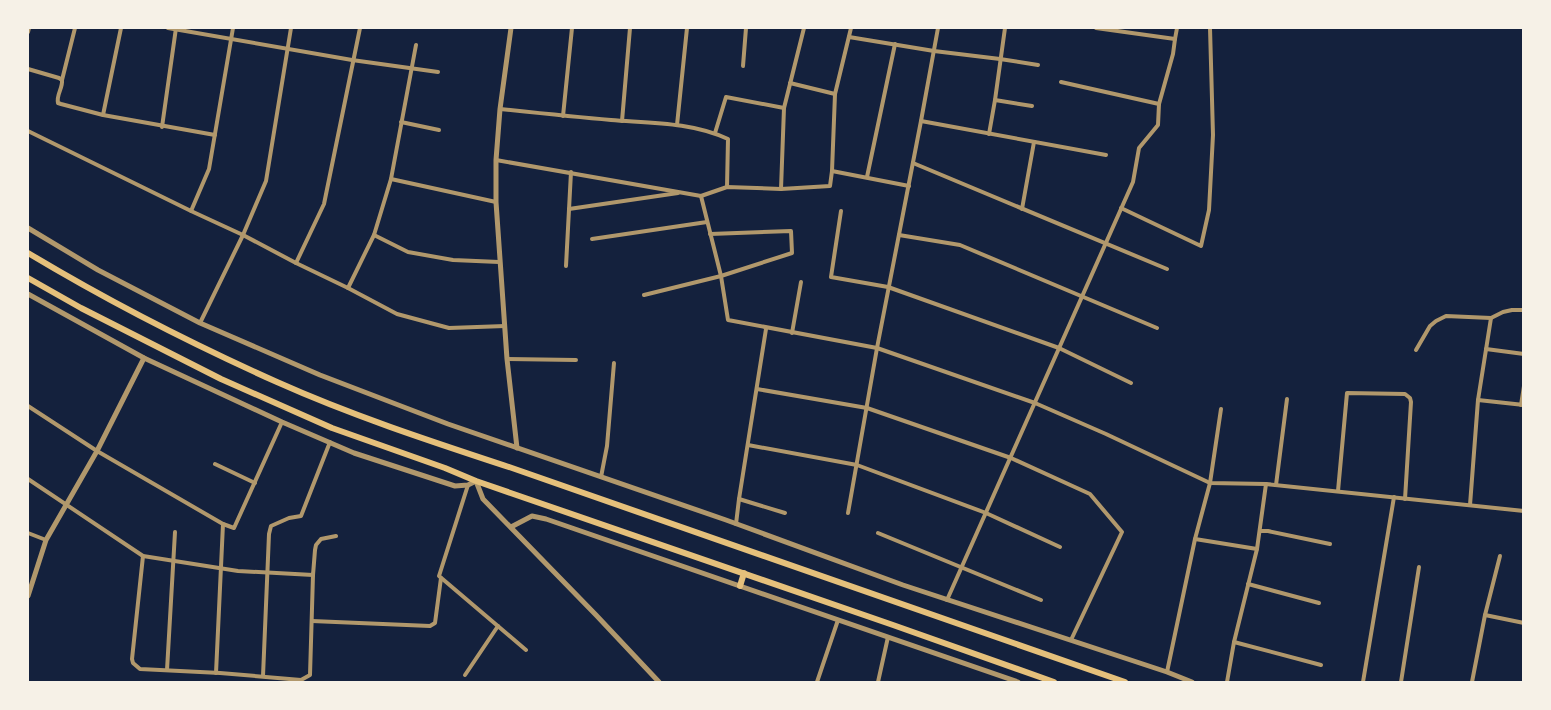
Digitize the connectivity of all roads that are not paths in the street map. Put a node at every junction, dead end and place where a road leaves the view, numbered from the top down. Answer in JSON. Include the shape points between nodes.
{"nodes":[{"id":1,"x":29,"y":28,"type":"edge"},
{"id":2,"x":75,"y":28,"type":"edge"},
{"id":3,"x":121,"y":28,"type":"edge"},
{"id":4,"x":168,"y":28,"type":"edge"},
{"id":5,"x":176,"y":28,"type":"edge"},
{"id":6,"x":233,"y":28,"type":"edge"},
{"id":7,"x":291,"y":28,"type":"edge"},
{"id":8,"x":360,"y":28,"type":"edge"},
{"id":9,"x":511,"y":28,"type":"edge"},
{"id":10,"x":572,"y":28,"type":"edge"},
{"id":11,"x":630,"y":28,"type":"edge"},
{"id":12,"x":687,"y":28,"type":"edge"},
{"id":13,"x":746,"y":28,"type":"edge"},
{"id":14,"x":804,"y":28,"type":"edge"},
{"id":15,"x":851,"y":28,"type":"edge"},
{"id":16,"x":938,"y":28,"type":"edge"},
{"id":17,"x":1005,"y":28,"type":"edge"},
{"id":18,"x":1096,"y":28,"type":"edge"},
{"id":19,"x":1177,"y":28,"type":"edge"},
{"id":20,"x":1210,"y":28,"type":"edge"},
{"id":21,"x":28,"y":32,"type":"edge"},
{"id":22,"x":849,"y":37,"type":"junction"},
{"id":23,"x":231,"y":38,"type":"junction"},
{"id":24,"x":1175,"y":39,"type":"junction"},
{"id":25,"x":896,"y":44,"type":"junction"},
{"id":26,"x":416,"y":45,"type":"dead end"},
{"id":27,"x":287,"y":48,"type":"junction"},
{"id":28,"x":934,"y":51,"type":"junction"},
{"id":29,"x":1000,"y":59,"type":"junction"},
{"id":30,"x":352,"y":60,"type":"junction"},
{"id":31,"x":1038,"y":65,"type":"dead end"},
{"id":32,"x":743,"y":66,"type":"dead end"},
{"id":33,"x":411,"y":67,"type":"junction"},
{"id":34,"x":28,"y":69,"type":"edge"},
{"id":35,"x":438,"y":72,"type":"dead end"},
{"id":36,"x":62,"y":80,"type":"junction"},
{"id":37,"x":1061,"y":82,"type":"dead end"},
{"id":38,"x":790,"y":84,"type":"junction"},
{"id":39,"x":835,"y":94,"type":"junction"},
{"id":40,"x":995,"y":100,"type":"junction"},
{"id":41,"x":1160,"y":104,"type":"junction"},
{"id":42,"x":1032,"y":106,"type":"dead end"},
{"id":43,"x":784,"y":108,"type":"junction"},
{"id":44,"x":500,"y":109,"type":"junction"},
{"id":45,"x":103,"y":115,"type":"junction"},
{"id":46,"x":563,"y":116,"type":"junction"},
{"id":47,"x":622,"y":121,"type":"junction"},
{"id":48,"x":921,"y":121,"type":"junction"},
{"id":49,"x":401,"y":122,"type":"junction"},
{"id":50,"x":677,"y":125,"type":"junction"},
{"id":51,"x":162,"y":126,"type":"junction"},
{"id":52,"x":439,"y":130,"type":"dead end"},
{"id":53,"x":28,"y":131,"type":"edge"},
{"id":54,"x":715,"y":133,"type":"junction"},
{"id":55,"x":989,"y":134,"type":"junction"},
{"id":56,"x":215,"y":135,"type":"junction"},
{"id":57,"x":1034,"y":142,"type":"junction"},
{"id":58,"x":1106,"y":155,"type":"dead end"},
{"id":59,"x":496,"y":160,"type":"junction"},
{"id":60,"x":913,"y":163,"type":"junction"},
{"id":61,"x":832,"y":171,"type":"junction"},
{"id":62,"x":571,"y":172,"type":"junction"},
{"id":63,"x":867,"y":177,"type":"junction"},
{"id":64,"x":391,"y":179,"type":"junction"},
{"id":65,"x":909,"y":186,"type":"junction"},
{"id":66,"x":727,"y":187,"type":"junction"},
{"id":67,"x":781,"y":188,"type":"junction"},
{"id":68,"x":681,"y":192,"type":"junction"},
{"id":69,"x":701,"y":196,"type":"junction"},
{"id":70,"x":496,"y":202,"type":"junction"},
{"id":71,"x":1121,"y":208,"type":"junction"},
{"id":72,"x":569,"y":209,"type":"junction"},
{"id":73,"x":1022,"y":209,"type":"junction"},
{"id":74,"x":190,"y":211,"type":"junction"},
{"id":75,"x":841,"y":211,"type":"dead end"},
{"id":76,"x":707,"y":222,"type":"junction"},
{"id":77,"x":28,"y":228,"type":"edge"},
{"id":78,"x":374,"y":234,"type":"junction"},
{"id":79,"x":710,"y":234,"type":"junction"},
{"id":80,"x":243,"y":235,"type":"junction"},
{"id":81,"x":899,"y":235,"type":"junction"},
{"id":82,"x":592,"y":239,"type":"dead end"},
{"id":83,"x":1106,"y":243,"type":"junction"},
{"id":84,"x":28,"y":253,"type":"edge"},
{"id":85,"x":499,"y":262,"type":"junction"},
{"id":86,"x":296,"y":263,"type":"junction"},
{"id":87,"x":566,"y":266,"type":"dead end"},
{"id":88,"x":1167,"y":269,"type":"dead end"},
{"id":89,"x":721,"y":276,"type":"junction"},
{"id":90,"x":28,"y":278,"type":"edge"},
{"id":91,"x":800,"y":282,"type":"dead end"},
{"id":92,"x":888,"y":287,"type":"junction"},
{"id":93,"x":348,"y":288,"type":"junction"},
{"id":94,"x":28,"y":294,"type":"edge"},
{"id":95,"x":644,"y":295,"type":"dead end"},
{"id":96,"x":1082,"y":297,"type":"junction"},
{"id":97,"x":1524,"y":310,"type":"edge"},
{"id":98,"x":1491,"y":318,"type":"junction"},
{"id":99,"x":200,"y":323,"type":"junction"},
{"id":100,"x":505,"y":326,"type":"junction"},
{"id":101,"x":1157,"y":328,"type":"dead end"},
{"id":102,"x":766,"y":329,"type":"junction"},
{"id":103,"x":792,"y":333,"type":"junction"},
{"id":104,"x":876,"y":348,"type":"junction"},
{"id":105,"x":1059,"y":348,"type":"junction"},
{"id":106,"x":1486,"y":349,"type":"junction"},
{"id":107,"x":1416,"y":350,"type":"dead end"},
{"id":108,"x":1524,"y":354,"type":"edge"},
{"id":109,"x":144,"y":358,"type":"junction"},
{"id":110,"x":507,"y":359,"type":"junction"},
{"id":111,"x":576,"y":360,"type":"dead end"},
{"id":112,"x":614,"y":363,"type":"dead end"},
{"id":113,"x":1131,"y":383,"type":"dead end"},
{"id":114,"x":1524,"y":386,"type":"edge"},
{"id":115,"x":757,"y":389,"type":"junction"},
{"id":116,"x":1287,"y":399,"type":"dead end"},
{"id":117,"x":1478,"y":400,"type":"junction"},
{"id":118,"x":1035,"y":403,"type":"junction"},
{"id":119,"x":1522,"y":405,"type":"edge"},
{"id":120,"x":28,"y":406,"type":"edge"},
{"id":121,"x":867,"y":408,"type":"junction"},
{"id":122,"x":1221,"y":409,"type":"dead end"},
{"id":123,"x":282,"y":422,"type":"junction"},
{"id":124,"x":330,"y":442,"type":"junction"},
{"id":125,"x":748,"y":445,"type":"junction"},
{"id":126,"x":518,"y":448,"type":"junction"},
{"id":127,"x":97,"y":450,"type":"junction"},
{"id":128,"x":1011,"y":458,"type":"junction"},
{"id":129,"x":215,"y":464,"type":"dead end"},
{"id":130,"x":857,"y":465,"type":"junction"},
{"id":131,"x":601,"y":477,"type":"junction"},
{"id":132,"x":28,"y":479,"type":"edge"},
{"id":133,"x":476,"y":481,"type":"junction"},
{"id":134,"x":1210,"y":482,"type":"junction"},
{"id":135,"x":255,"y":483,"type":"junction"},
{"id":136,"x":1266,"y":484,"type":"junction"},
{"id":137,"x":468,"y":485,"type":"junction"},
{"id":138,"x":1276,"y":485,"type":"junction"},
{"id":139,"x":1338,"y":491,"type":"junction"},
{"id":140,"x":1394,"y":498,"type":"junction"},
{"id":141,"x":739,"y":499,"type":"junction"},
{"id":142,"x":1405,"y":499,"type":"junction"},
{"id":143,"x":66,"y":505,"type":"junction"},
{"id":144,"x":1470,"y":505,"type":"junction"},
{"id":145,"x":1524,"y":511,"type":"edge"},
{"id":146,"x":785,"y":513,"type":"dead end"},
{"id":147,"x":848,"y":513,"type":"dead end"},
{"id":148,"x":986,"y":513,"type":"junction"},
{"id":149,"x":223,"y":524,"type":"junction"},
{"id":150,"x":736,"y":524,"type":"junction"},
{"id":151,"x":511,"y":527,"type":"junction"},
{"id":152,"x":1260,"y":531,"type":"junction"},
{"id":153,"x":175,"y":532,"type":"dead end"},
{"id":154,"x":878,"y":533,"type":"dead end"},
{"id":155,"x":28,"y":534,"type":"edge"},
{"id":156,"x":336,"y":536,"type":"dead end"},
{"id":157,"x":1195,"y":539,"type":"junction"},
{"id":158,"x":46,"y":540,"type":"junction"},
{"id":159,"x":1330,"y":544,"type":"dead end"},
{"id":160,"x":1060,"y":547,"type":"dead end"},
{"id":161,"x":1257,"y":549,"type":"junction"},
{"id":162,"x":143,"y":556,"type":"junction"},
{"id":163,"x":1500,"y":556,"type":"dead end"},
{"id":164,"x":174,"y":561,"type":"junction"},
{"id":165,"x":1420,"y":567,"type":"dead end"},
{"id":166,"x":221,"y":568,"type":"junction"},
{"id":167,"x":961,"y":568,"type":"junction"},
{"id":168,"x":268,"y":572,"type":"junction"},
{"id":169,"x":744,"y":573,"type":"junction"},
{"id":170,"x":313,"y":575,"type":"junction"},
{"id":171,"x":441,"y":578,"type":"junction"},
{"id":172,"x":1248,"y":584,"type":"junction"},
{"id":173,"x":740,"y":586,"type":"junction"},
{"id":174,"x":29,"y":589,"type":"edge"},
{"id":175,"x":28,"y":596,"type":"edge"},
{"id":176,"x":947,"y":600,"type":"junction"},
{"id":177,"x":1041,"y":600,"type":"dead end"},
{"id":178,"x":1319,"y":603,"type":"dead end"},
{"id":179,"x":1485,"y":614,"type":"junction"},
{"id":180,"x":838,"y":620,"type":"junction"},
{"id":181,"x":312,"y":621,"type":"junction"},
{"id":182,"x":1524,"y":623,"type":"edge"},
{"id":183,"x":498,"y":626,"type":"junction"},
{"id":184,"x":888,"y":637,"type":"junction"},
{"id":185,"x":1071,"y":640,"type":"junction"},
{"id":186,"x":1234,"y":642,"type":"junction"},
{"id":187,"x":526,"y":650,"type":"dead end"},
{"id":188,"x":1321,"y":665,"type":"dead end"},
{"id":189,"x":166,"y":670,"type":"junction"},
{"id":190,"x":1167,"y":672,"type":"junction"},
{"id":191,"x":216,"y":673,"type":"junction"},
{"id":192,"x":465,"y":675,"type":"dead end"},
{"id":193,"x":263,"y":676,"type":"junction"},
{"id":194,"x":659,"y":682,"type":"edge"},
{"id":195,"x":816,"y":682,"type":"edge"},
{"id":196,"x":878,"y":682,"type":"edge"},
{"id":197,"x":1018,"y":682,"type":"edge"},
{"id":198,"x":1054,"y":682,"type":"edge"},
{"id":199,"x":1125,"y":682,"type":"edge"},
{"id":200,"x":1192,"y":682,"type":"edge"},
{"id":201,"x":1227,"y":682,"type":"edge"},
{"id":202,"x":1363,"y":682,"type":"edge"},
{"id":203,"x":1401,"y":682,"type":"edge"},
{"id":204,"x":1472,"y":682,"type":"edge"}],
"edges":[{"from":1,"to":21,"type":"street"},
{"from":2,"to":36,"type":"street"},
{"from":3,"to":45,"type":"street"},
{"from":4,"to":5,"type":"street"},
{"from":5,"to":23,"type":"street"},
{"from":5,"to":51,"type":"street"},
{"from":6,"to":23,"type":"street"},
{"from":7,"to":27,"type":"street"},
{"from":8,"to":30,"type":"street"},
{"from":9,"to":44,"type":"street"},
{"from":10,"to":46,"type":"street"},
{"from":11,"to":47,"type":"street"},
{"from":12,"to":50,"type":"street"},
{"from":13,"to":32,"type":"street"},
{"from":14,"to":38,"type":"street"},
{"from":15,"to":22,"type":"street"},
{"from":16,"to":28,"type":"street"},
{"from":17,"to":29,"type":"street"},
{"from":18,"to":24,"type":"street"},
{"from":19,"to":24,"type":"street"},
{"from":20,"to":71,"type":"street","via":[[1213,135],[1209,210],[1201,246]]},
{"from":22,"to":25,"type":"street"},
{"from":22,"to":39,"type":"street"},
{"from":23,"to":27,"type":"street"},
{"from":23,"to":56,"type":"street"},
{"from":24,"to":41,"type":"street"},
{"from":25,"to":28,"type":"street"},
{"from":25,"to":63,"type":"street"},
{"from":26,"to":33,"type":"street"},
{"from":27,"to":30,"type":"street"},
{"from":27,"to":80,"type":"street","via":[[266,181]]},
{"from":28,"to":29,"type":"street"},
{"from":28,"to":48,"type":"street"},
{"from":29,"to":31,"type":"street"},
{"from":29,"to":40,"type":"street"},
{"from":30,"to":33,"type":"street"},
{"from":30,"to":86,"type":"street","via":[[324,204]]},
{"from":33,"to":35,"type":"street"},
{"from":33,"to":49,"type":"street"},
{"from":34,"to":36,"type":"street"},
{"from":36,"to":45,"type":"street","via":[[58,103]]},
{"from":37,"to":41,"type":"street"},
{"from":38,"to":39,"type":"street"},
{"from":38,"to":43,"type":"street"},
{"from":39,"to":61,"type":"street"},
{"from":40,"to":42,"type":"street"},
{"from":40,"to":55,"type":"street"},
{"from":41,"to":71,"type":"street","via":[[1158,125],[1139,148],[1132,182]]},
{"from":43,"to":54,"type":"street","via":[[726,97]]},
{"from":43,"to":67,"type":"street"},
{"from":44,"to":46,"type":"street"},
{"from":44,"to":59,"type":"street"},
{"from":45,"to":51,"type":"street"},
{"from":46,"to":47,"type":"street"},
{"from":47,"to":50,"type":"street"},
{"from":48,"to":55,"type":"street"},
{"from":48,"to":60,"type":"street"},
{"from":49,"to":52,"type":"street"},
{"from":49,"to":64,"type":"street"},
{"from":50,"to":54,"type":"street"},
{"from":51,"to":56,"type":"street"},
{"from":53,"to":74,"type":"street"},
{"from":54,"to":66,"type":"street","via":[[728,139]]},
{"from":55,"to":57,"type":"street"},
{"from":56,"to":74,"type":"street","via":[[209,169]]},
{"from":57,"to":58,"type":"street"},
{"from":57,"to":73,"type":"street"},
{"from":59,"to":62,"type":"street"},
{"from":59,"to":70,"type":"street"},
{"from":60,"to":65,"type":"street"},
{"from":60,"to":73,"type":"street"},
{"from":61,"to":63,"type":"street"},
{"from":61,"to":67,"type":"street","via":[[830,186]]},
{"from":62,"to":68,"type":"street"},
{"from":62,"to":72,"type":"street"},
{"from":63,"to":65,"type":"street"},
{"from":64,"to":70,"type":"street"},
{"from":64,"to":78,"type":"street"},
{"from":65,"to":81,"type":"street"},
{"from":66,"to":67,"type":"street"},
{"from":66,"to":69,"type":"street"},
{"from":68,"to":69,"type":"street"},
{"from":68,"to":72,"type":"street"},
{"from":69,"to":76,"type":"street"},
{"from":70,"to":85,"type":"street"},
{"from":71,"to":83,"type":"street"},
{"from":72,"to":87,"type":"street"},
{"from":73,"to":83,"type":"street"},
{"from":74,"to":80,"type":"street"},
{"from":75,"to":92,"type":"street","via":[[830,277]]},
{"from":76,"to":79,"type":"street"},
{"from":76,"to":82,"type":"street"},
{"from":77,"to":99,"type":"street","via":[[98,270]]},
{"from":78,"to":85,"type":"street","via":[[408,252],[453,260]]},
{"from":78,"to":93,"type":"street"},
{"from":79,"to":89,"type":"street"},
{"from":79,"to":89,"type":"street","via":[[791,231],[792,253]]},
{"from":80,"to":86,"type":"street"},
{"from":80,"to":99,"type":"street"},
{"from":81,"to":92,"type":"street"},
{"from":81,"to":96,"type":"street","via":[[960,245]]},
{"from":83,"to":88,"type":"street"},
{"from":83,"to":96,"type":"street"},
{"from":84,"to":199,"type":"highway","via":[[92,291],[190,341],[339,408]]},
{"from":85,"to":100,"type":"street"},
{"from":86,"to":93,"type":"street"},
{"from":89,"to":95,"type":"street"},
{"from":89,"to":102,"type":"street","via":[[728,320]]},
{"from":90,"to":133,"type":"highway","via":[[229,383],[332,428]]},
{"from":91,"to":103,"type":"street"},
{"from":92,"to":104,"type":"street"},
{"from":92,"to":105,"type":"street"},
{"from":93,"to":100,"type":"street","via":[[398,314],[450,328]]},
{"from":94,"to":109,"type":"street"},
{"from":96,"to":101,"type":"street"},
{"from":96,"to":105,"type":"street"},
{"from":97,"to":98,"type":"street","via":[[1503,312]]},
{"from":98,"to":106,"type":"street"},
{"from":98,"to":107,"type":"street","via":[[1446,316],[1436,320]]},
{"from":99,"to":126,"type":"street","via":[[320,375]]},
{"from":100,"to":110,"type":"street"},
{"from":102,"to":103,"type":"street"},
{"from":102,"to":115,"type":"street"},
{"from":103,"to":104,"type":"street"},
{"from":104,"to":118,"type":"street"},
{"from":104,"to":121,"type":"street"},
{"from":105,"to":113,"type":"street"},
{"from":105,"to":118,"type":"street"},
{"from":106,"to":108,"type":"street"},
{"from":106,"to":117,"type":"street"},
{"from":109,"to":123,"type":"street"},
{"from":109,"to":127,"type":"street"},
{"from":110,"to":111,"type":"street"},
{"from":110,"to":126,"type":"street"},
{"from":112,"to":131,"type":"street"},
{"from":114,"to":119,"type":"street"},
{"from":115,"to":121,"type":"street"},
{"from":115,"to":125,"type":"street"},
{"from":116,"to":138,"type":"street"},
{"from":117,"to":119,"type":"street"},
{"from":117,"to":144,"type":"street"},
{"from":118,"to":128,"type":"street"},
{"from":118,"to":134,"type":"street"},
{"from":120,"to":127,"type":"street"},
{"from":121,"to":128,"type":"street"},
{"from":121,"to":130,"type":"street"},
{"from":122,"to":134,"type":"street"},
{"from":123,"to":124,"type":"street"},
{"from":123,"to":135,"type":"street"},
{"from":124,"to":137,"type":"street","via":[[455,486]]},
{"from":124,"to":168,"type":"street","via":[[300,516],[271,526]]},
{"from":125,"to":130,"type":"street"},
{"from":125,"to":141,"type":"street"},
{"from":126,"to":131,"type":"street"},
{"from":127,"to":143,"type":"street"},
{"from":127,"to":149,"type":"street"},
{"from":128,"to":148,"type":"street"},
{"from":128,"to":185,"type":"street","via":[[1090,494],[1122,532]]},
{"from":129,"to":135,"type":"street"},
{"from":130,"to":147,"type":"street"},
{"from":130,"to":148,"type":"street"},
{"from":131,"to":150,"type":"street"},
{"from":132,"to":143,"type":"street"},
{"from":133,"to":137,"type":"street"},
{"from":133,"to":151,"type":"street","via":[[483,499]]},
{"from":133,"to":169,"type":"highway"},
{"from":134,"to":136,"type":"street"},
{"from":134,"to":157,"type":"street"},
{"from":135,"to":149,"type":"street","via":[[234,528]]},
{"from":136,"to":138,"type":"street"},
{"from":136,"to":152,"type":"street"},
{"from":137,"to":171,"type":"street"},
{"from":138,"to":139,"type":"street"},
{"from":139,"to":140,"type":"street"},
{"from":139,"to":142,"type":"street","via":[[1347,393],[1405,394],[1411,402]]},
{"from":140,"to":142,"type":"street"},
{"from":140,"to":202,"type":"street"},
{"from":141,"to":146,"type":"street"},
{"from":141,"to":150,"type":"street"},
{"from":142,"to":144,"type":"street"},
{"from":143,"to":158,"type":"street"},
{"from":143,"to":162,"type":"street"},
{"from":144,"to":145,"type":"street"},
{"from":148,"to":160,"type":"street"},
{"from":148,"to":167,"type":"street"},
{"from":149,"to":166,"type":"street"},
{"from":150,"to":176,"type":"street"},
{"from":151,"to":173,"type":"street","via":[[532,516],[546,519]]},
{"from":151,"to":194,"type":"street"},
{"from":152,"to":159,"type":"street"},
{"from":152,"to":161,"type":"street"},
{"from":153,"to":164,"type":"street"},
{"from":154,"to":167,"type":"street"},
{"from":155,"to":158,"type":"street"},
{"from":156,"to":170,"type":"street","via":[[321,539],[316,545]]},
{"from":157,"to":161,"type":"street"},
{"from":157,"to":190,"type":"street"},
{"from":158,"to":174,"type":"street"},
{"from":161,"to":172,"type":"street"},
{"from":162,"to":164,"type":"street"},
{"from":162,"to":189,"type":"street","via":[[132,659],[140,669]]},
{"from":163,"to":179,"type":"street"},
{"from":164,"to":166,"type":"street"},
{"from":164,"to":189,"type":"street"},
{"from":165,"to":203,"type":"street"},
{"from":166,"to":168,"type":"street"},
{"from":166,"to":191,"type":"street"},
{"from":167,"to":176,"type":"street"},
{"from":167,"to":177,"type":"street"},
{"from":168,"to":170,"type":"street"},
{"from":168,"to":193,"type":"street"},
{"from":169,"to":173,"type":"highway"},
{"from":169,"to":198,"type":"highway"},
{"from":170,"to":181,"type":"street"},
{"from":171,"to":181,"type":"street","via":[[435,623],[430,626]]},
{"from":171,"to":183,"type":"street"},
{"from":172,"to":178,"type":"street"},
{"from":172,"to":186,"type":"street"},
{"from":173,"to":180,"type":"street"},
{"from":174,"to":175,"type":"street"},
{"from":176,"to":185,"type":"street"},
{"from":179,"to":182,"type":"street"},
{"from":179,"to":204,"type":"street"},
{"from":180,"to":184,"type":"street"},
{"from":180,"to":195,"type":"street"},
{"from":181,"to":193,"type":"street","via":[[310,675],[301,680]]},
{"from":183,"to":187,"type":"street"},
{"from":183,"to":192,"type":"street"},
{"from":184,"to":196,"type":"street"},
{"from":184,"to":197,"type":"street"},
{"from":185,"to":190,"type":"street"},
{"from":186,"to":188,"type":"street"},
{"from":186,"to":201,"type":"street"},
{"from":189,"to":191,"type":"street"},
{"from":190,"to":200,"type":"street"},
{"from":191,"to":193,"type":"street"}]}
